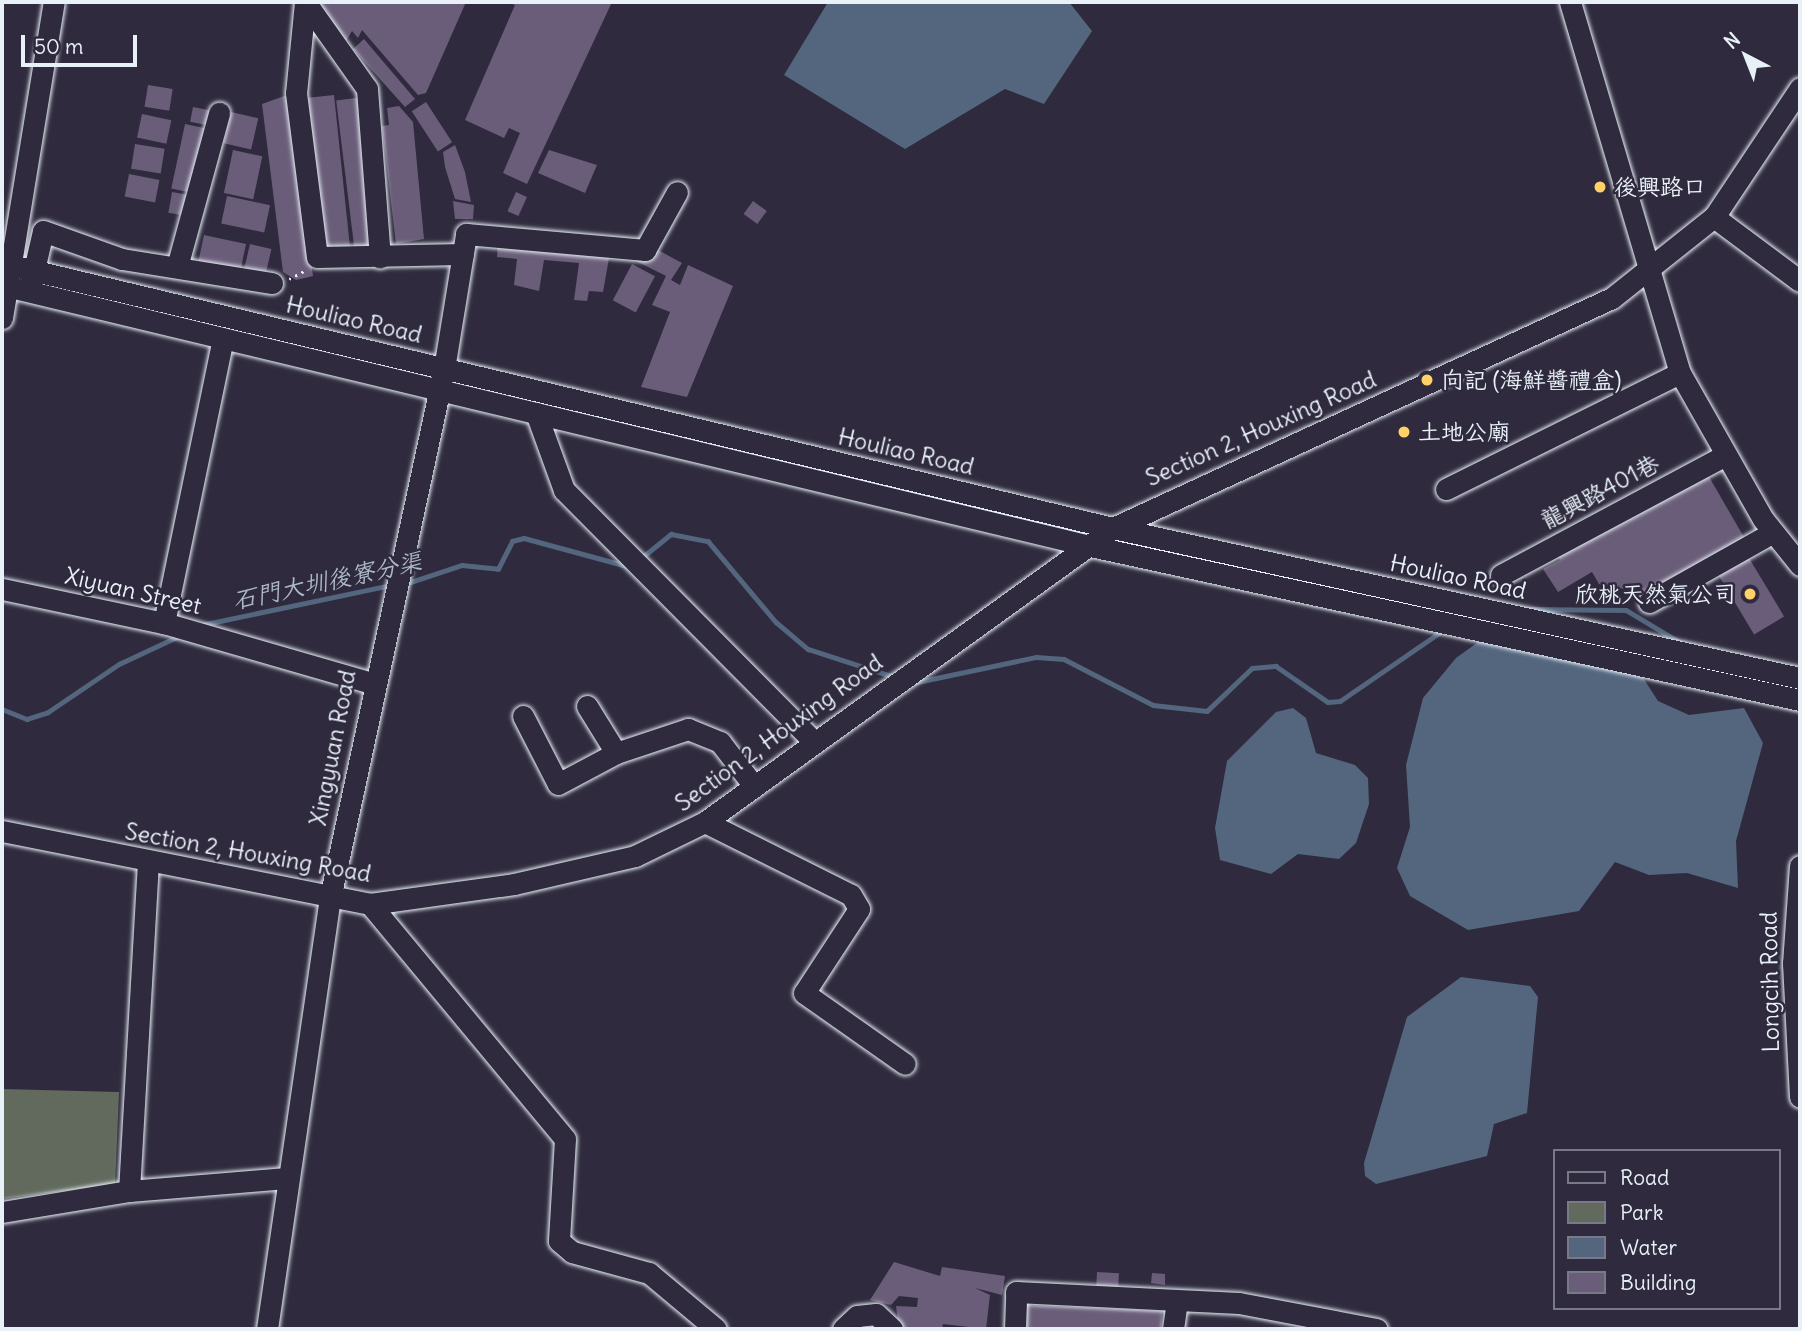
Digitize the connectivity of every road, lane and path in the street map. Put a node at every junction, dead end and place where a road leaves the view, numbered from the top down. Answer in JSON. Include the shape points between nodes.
{"nodes":[{"id":1,"x":54,"y":2,"type":"edge"},
{"id":2,"x":1570,"y":2,"type":"edge"},
{"id":3,"x":307,"y":4,"type":"edge"},
{"id":4,"x":1800,"y":88,"type":"edge"},
{"id":5,"x":219,"y":114,"type":"dead end"},
{"id":6,"x":677,"y":192,"type":"dead end"},
{"id":7,"x":1714,"y":218,"type":"junction"},
{"id":8,"x":463,"y":254,"type":"junction"},
{"id":9,"x":317,"y":257,"type":"junction"},
{"id":10,"x":380,"y":257,"type":"junction"},
{"id":11,"x":4,"y":264,"type":"edge"},
{"id":12,"x":177,"y":267,"type":"junction"},
{"id":13,"x":33,"y":271,"type":"junction"},
{"id":14,"x":1650,"y":271,"type":"junction"},
{"id":15,"x":1800,"y":281,"type":"edge"},
{"id":16,"x":272,"y":283,"type":"joint"},
{"id":17,"x":3,"y":286,"type":"edge"},
{"id":18,"x":28,"y":292,"type":"junction"},
{"id":19,"x":2,"y":318,"type":"edge"},
{"id":20,"x":223,"y":338,"type":"junction"},
{"id":21,"x":444,"y":369,"type":"junction"},
{"id":22,"x":1680,"y":373,"type":"junction"},
{"id":23,"x":438,"y":390,"type":"junction"},
{"id":24,"x":536,"y":413,"type":"junction"},
{"id":25,"x":1724,"y":456,"type":"junction"},
{"id":26,"x":1447,"y":489,"type":"dead end"},
{"id":27,"x":1113,"y":528,"type":"junction"},
{"id":28,"x":1773,"y":533,"type":"junction"},
{"id":29,"x":1086,"y":545,"type":"junction"},
{"id":30,"x":1800,"y":565,"type":"edge"},
{"id":31,"x":1501,"y":575,"type":"dead end"},
{"id":32,"x":2,"y":589,"type":"edge"},
{"id":33,"x":1649,"y":602,"type":"dead end"},
{"id":34,"x":164,"y":623,"type":"junction"},
{"id":35,"x":1800,"y":678,"type":"edge"},
{"id":36,"x":372,"y":683,"type":"junction"},
{"id":37,"x":1800,"y":700,"type":"edge"},
{"id":38,"x":587,"y":706,"type":"dead end"},
{"id":39,"x":523,"y":716,"type":"dead end"},
{"id":40,"x":815,"y":743,"type":"junction"},
{"id":41,"x":616,"y":753,"type":"junction"},
{"id":42,"x":754,"y":786,"type":"junction"},
{"id":43,"x":705,"y":822,"type":"junction"},
{"id":44,"x":2,"y":831,"type":"edge"},
{"id":45,"x":148,"y":863,"type":"junction"},
{"id":46,"x":1800,"y":866,"type":"edge"},
{"id":47,"x":330,"y":898,"type":"junction"},
{"id":48,"x":370,"y":904,"type":"junction"},
{"id":49,"x":905,"y":1064,"type":"dead end"},
{"id":50,"x":1800,"y":1097,"type":"edge"},
{"id":51,"x":286,"y":1178,"type":"junction"},
{"id":52,"x":129,"y":1191,"type":"junction"},
{"id":53,"x":2,"y":1212,"type":"edge"},
{"id":54,"x":1177,"y":1302,"type":"junction"},
{"id":55,"x":1313,"y":1322,"type":"edge"},
{"id":56,"x":267,"y":1329,"type":"edge"},
{"id":57,"x":716,"y":1329,"type":"edge"},
{"id":58,"x":843,"y":1329,"type":"edge"},
{"id":59,"x":892,"y":1329,"type":"edge"},
{"id":60,"x":1015,"y":1329,"type":"edge"},
{"id":61,"x":1173,"y":1329,"type":"edge"},
{"id":62,"x":1377,"y":1329,"type":"edge"}],
"edges":[{"from":1,"to":11,"type":"street"},
{"from":2,"to":14,"type":"street"},
{"from":3,"to":9,"type":"street","via":[[296,93]]},
{"from":3,"to":10,"type":"street","via":[[367,89]]},
{"from":4,"to":7,"type":"street","name":"Section 2, Houxing Road"},
{"from":5,"to":12,"type":"street"},
{"from":6,"to":8,"type":"street","name":"Xingyuan Road","via":[[645,250],[477,231],[467,234]]},
{"from":7,"to":14,"type":"street","name":"Section 2, Houxing Road"},
{"from":7,"to":15,"type":"street"},
{"from":8,"to":10,"type":"street"},
{"from":8,"to":21,"type":"street","name":"Xingyuan Road"},
{"from":9,"to":10,"type":"street"},
{"from":9,"to":16,"type":"path","via":[[300,276]]},
{"from":11,"to":13,"type":"street","name":"Houliao Road"},
{"from":11,"to":17,"type":"street"},
{"from":12,"to":13,"type":"street","via":[[122,258],[43,231]]},
{"from":12,"to":16,"type":"street"},
{"from":13,"to":18,"type":"street"},
{"from":13,"to":21,"type":"street","name":"Houliao Road"},
{"from":14,"to":22,"type":"street"},
{"from":14,"to":27,"type":"street","name":"Section 2, Houxing Road","via":[[1612,298]]},
{"from":17,"to":18,"type":"street","name":"Houliao Road"},
{"from":17,"to":19,"type":"street"},
{"from":18,"to":20,"type":"street","name":"Houliao Road"},
{"from":20,"to":23,"type":"street","name":"Houliao Road"},
{"from":20,"to":34,"type":"street"},
{"from":21,"to":23,"type":"street","name":"Xingyuan Road"},
{"from":21,"to":27,"type":"street","name":"Houliao Road"},
{"from":22,"to":25,"type":"street"},
{"from":22,"to":26,"type":"street"},
{"from":23,"to":24,"type":"street","name":"Houliao Road"},
{"from":23,"to":36,"type":"street","name":"Xingyuan Road"},
{"from":24,"to":29,"type":"street","name":"Houliao Road"},
{"from":24,"to":40,"type":"street","via":[[564,490]]},
{"from":25,"to":28,"type":"street"},
{"from":25,"to":31,"type":"street","name":"龍興路401巷"},
{"from":27,"to":29,"type":"street","name":"Section 2, Houxing Road"},
{"from":27,"to":35,"type":"street","name":"Houliao Road"},
{"from":28,"to":30,"type":"street"},
{"from":28,"to":33,"type":"street"},
{"from":29,"to":37,"type":"street","name":"Houliao Road"},
{"from":29,"to":40,"type":"street","name":"Section 2, Houxing Road"},
{"from":32,"to":34,"type":"street","name":"Xiyuan Street"},
{"from":34,"to":36,"type":"street","name":"Xiyuan Street"},
{"from":36,"to":47,"type":"street","name":"Xingyuan Road"},
{"from":38,"to":41,"type":"street"},
{"from":39,"to":41,"type":"street","via":[[558,784]]},
{"from":40,"to":42,"type":"street","name":"Section 2, Houxing Road"},
{"from":41,"to":42,"type":"street","via":[[688,729],[720,742]]},
{"from":42,"to":43,"type":"street","name":"Section 2, Houxing Road"},
{"from":43,"to":48,"type":"street","name":"Section 2, Houxing Road","via":[[596,868]]},
{"from":43,"to":49,"type":"street","via":[[851,895],[859,909],[804,993]]},
{"from":44,"to":45,"type":"street","name":"Section 2, Houxing Road"},
{"from":45,"to":47,"type":"street","name":"Section 2, Houxing Road"},
{"from":45,"to":52,"type":"street"},
{"from":46,"to":50,"type":"street","name":"Longcih Road","via":[[1793,963]]},
{"from":47,"to":48,"type":"street","name":"Section 2, Houxing Road"},
{"from":47,"to":51,"type":"street","name":"Xingyuan Road"},
{"from":48,"to":57,"type":"street","via":[[565,1139],[559,1241],[572,1252],[649,1273]]},
{"from":51,"to":52,"type":"street"},
{"from":51,"to":56,"type":"street","name":"Xingyuan Road"},
{"from":52,"to":53,"type":"street"},
{"from":54,"to":55,"type":"street","via":[[1239,1303]]},
{"from":54,"to":60,"type":"street","via":[[1016,1292]]},
{"from":54,"to":61,"type":"street"},
{"from":55,"to":62,"type":"street"},
{"from":58,"to":59,"type":"street","via":[[857,1316],[876,1314]]}]}
